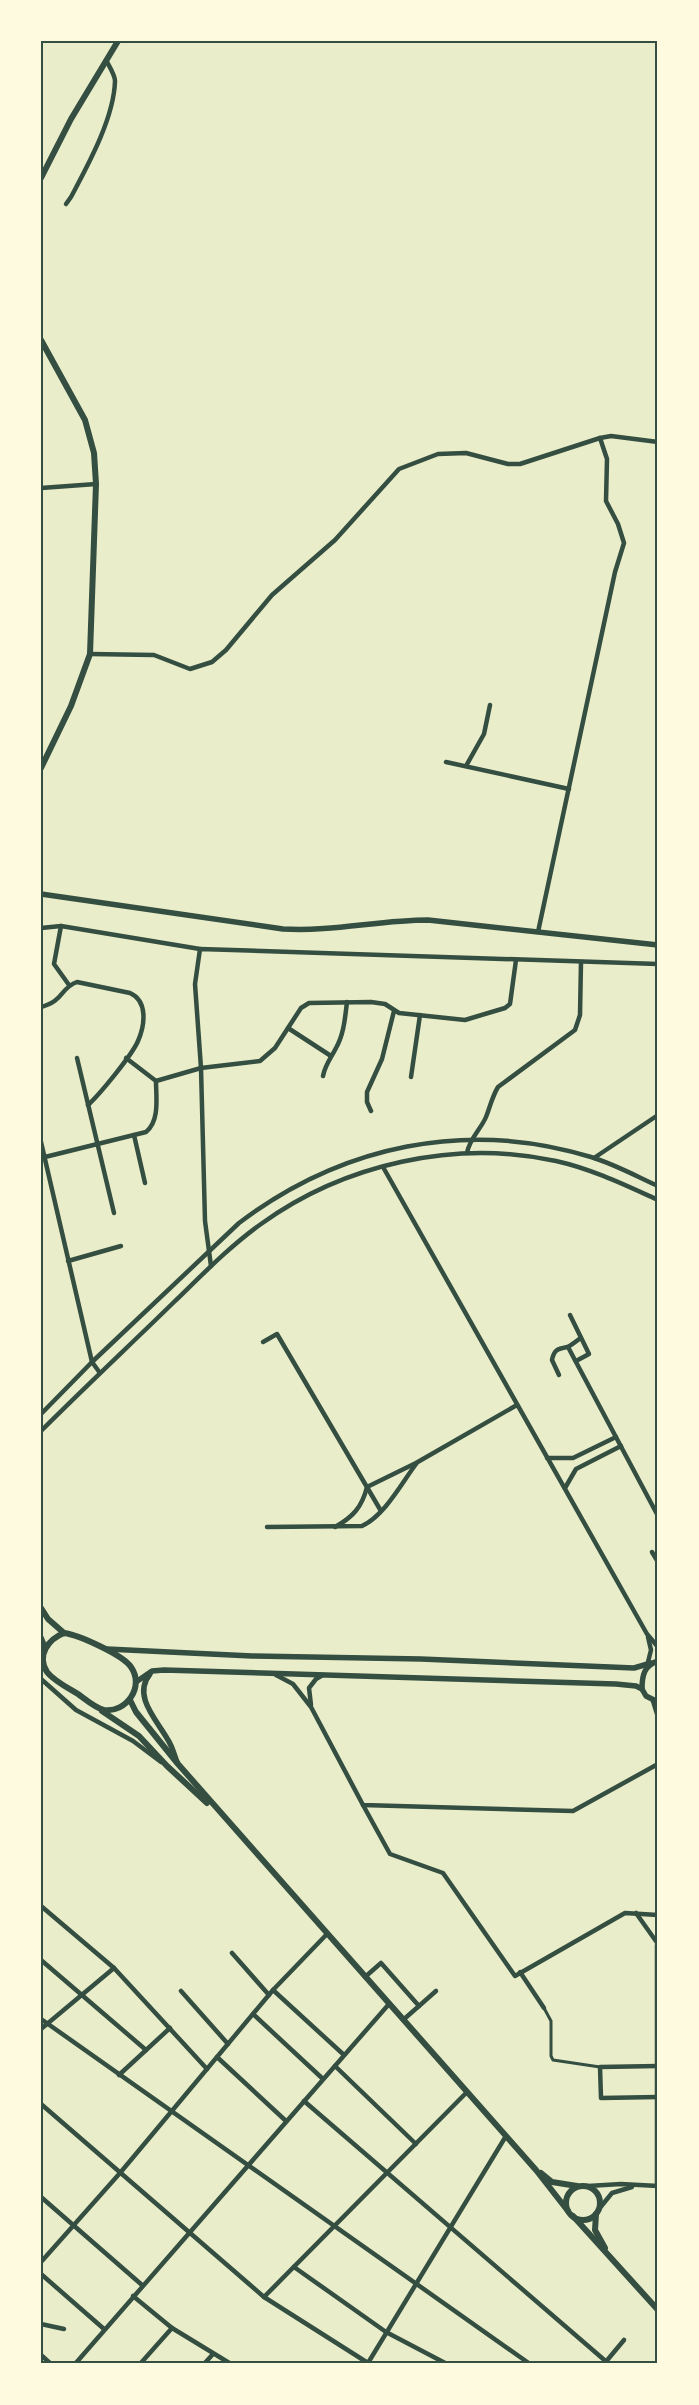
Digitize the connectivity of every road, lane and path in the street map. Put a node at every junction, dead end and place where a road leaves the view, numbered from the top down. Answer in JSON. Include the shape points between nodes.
{"nodes":[{"id":1,"x":118,"y":41,"type":"edge"},
{"id":2,"x":106,"y":60,"type":"junction"},
{"id":3,"x":41,"y":178,"type":"edge"},
{"id":4,"x":66,"y":204,"type":"dead end"},
{"id":5,"x":41,"y":340,"type":"edge"},
{"id":6,"x":600,"y":438,"type":"junction"},
{"id":7,"x":658,"y":442,"type":"edge"},
{"id":8,"x":96,"y":484,"type":"junction"},
{"id":9,"x":41,"y":488,"type":"edge"},
{"id":10,"x":90,"y":654,"type":"junction"},
{"id":11,"x":490,"y":705,"type":"dead end"},
{"id":12,"x":446,"y":762,"type":"dead end"},
{"id":13,"x":466,"y":766,"type":"junction"},
{"id":14,"x":41,"y":768,"type":"edge"},
{"id":15,"x":568,"y":789,"type":"junction"},
{"id":16,"x":41,"y":894,"type":"edge"},
{"id":17,"x":61,"y":926,"type":"junction"},
{"id":18,"x":41,"y":928,"type":"edge"},
{"id":19,"x":538,"y":932,"type":"junction"},
{"id":20,"x":658,"y":945,"type":"edge"},
{"id":21,"x":200,"y":949,"type":"junction"},
{"id":22,"x":516,"y":960,"type":"junction"},
{"id":23,"x":581,"y":962,"type":"junction"},
{"id":24,"x":658,"y":964,"type":"edge"},
{"id":25,"x":69,"y":985,"type":"junction"},
{"id":26,"x":346,"y":1002,"type":"junction"},
{"id":27,"x":41,"y":1007,"type":"edge"},
{"id":28,"x":394,"y":1011,"type":"junction"},
{"id":29,"x":420,"y":1015,"type":"junction"},
{"id":30,"x":288,"y":1028,"type":"junction"},
{"id":31,"x":330,"y":1056,"type":"junction"},
{"id":32,"x":77,"y":1058,"type":"dead end"},
{"id":33,"x":126,"y":1058,"type":"junction"},
{"id":34,"x":201,"y":1068,"type":"junction"},
{"id":35,"x":323,"y":1076,"type":"dead end"},
{"id":36,"x":411,"y":1077,"type":"dead end"},
{"id":37,"x":156,"y":1080,"type":"junction"},
{"id":38,"x":88,"y":1106,"type":"junction"},
{"id":39,"x":370,"y":1111,"type":"dead end"},
{"id":40,"x":658,"y":1115,"type":"edge"},
{"id":41,"x":134,"y":1134,"type":"junction"},
{"id":42,"x":473,"y":1138,"type":"junction"},
{"id":43,"x":465,"y":1139,"type":"junction"},
{"id":44,"x":41,"y":1142,"type":"edge"},
{"id":45,"x":97,"y":1144,"type":"junction"},
{"id":46,"x":468,"y":1147,"type":"junction"},
{"id":47,"x":468,"y":1153,"type":"junction"},
{"id":48,"x":45,"y":1157,"type":"junction"},
{"id":49,"x":594,"y":1158,"type":"junction"},
{"id":50,"x":383,"y":1167,"type":"junction"},
{"id":51,"x":146,"y":1183,"type":"dead end"},
{"id":52,"x":658,"y":1186,"type":"edge"},
{"id":53,"x":658,"y":1200,"type":"edge"},
{"id":54,"x":114,"y":1213,"type":"dead end"},
{"id":55,"x":121,"y":1246,"type":"dead end"},
{"id":56,"x":208,"y":1251,"type":"junction"},
{"id":57,"x":68,"y":1261,"type":"junction"},
{"id":58,"x":212,"y":1266,"type":"junction"},
{"id":59,"x":570,"y":1315,"type":"dead end"},
{"id":60,"x":581,"y":1338,"type":"junction"},
{"id":61,"x":263,"y":1342,"type":"dead end"},
{"id":62,"x":568,"y":1347,"type":"junction"},
{"id":63,"x":576,"y":1361,"type":"junction"},
{"id":64,"x":92,"y":1362,"type":"junction"},
{"id":65,"x":100,"y":1373,"type":"junction"},
{"id":66,"x":559,"y":1375,"type":"dead end"},
{"id":67,"x":517,"y":1405,"type":"junction"},
{"id":68,"x":41,"y":1414,"type":"edge"},
{"id":69,"x":41,"y":1430,"type":"edge"},
{"id":70,"x":616,"y":1437,"type":"junction"},
{"id":71,"x":598,"y":1446,"type":"junction"},
{"id":72,"x":621,"y":1446,"type":"junction"},
{"id":73,"x":602,"y":1455,"type":"junction"},
{"id":74,"x":547,"y":1458,"type":"junction"},
{"id":75,"x":416,"y":1463,"type":"junction"},
{"id":76,"x":367,"y":1487,"type":"junction"},
{"id":77,"x":565,"y":1488,"type":"junction"},
{"id":78,"x":381,"y":1511,"type":"junction"},
{"id":79,"x":658,"y":1516,"type":"edge"},
{"id":80,"x":267,"y":1527,"type":"dead end"},
{"id":81,"x":334,"y":1527,"type":"junction"},
{"id":82,"x":652,"y":1552,"type":"dead end"},
{"id":83,"x":658,"y":1562,"type":"edge"},
{"id":84,"x":41,"y":1608,"type":"edge"},
{"id":85,"x":64,"y":1634,"type":"junction"},
{"id":86,"x":647,"y":1634,"type":"junction"},
{"id":87,"x":43,"y":1643,"type":"edge"},
{"id":88,"x":658,"y":1647,"type":"edge"},
{"id":89,"x":100,"y":1648,"type":"junction"},
{"id":90,"x":42,"y":1659,"type":"edge"},
{"id":91,"x":651,"y":1664,"type":"edge"},
{"id":92,"x":152,"y":1671,"type":"junction"},
{"id":93,"x":273,"y":1673,"type":"junction"},
{"id":94,"x":324,"y":1675,"type":"junction"},
{"id":95,"x":41,"y":1679,"type":"edge"},
{"id":96,"x":136,"y":1682,"type":"junction"},
{"id":97,"x":642,"y":1689,"type":"junction"},
{"id":98,"x":130,"y":1700,"type":"junction"},
{"id":99,"x":655,"y":1702,"type":"edge"},
{"id":100,"x":311,"y":1707,"type":"junction"},
{"id":101,"x":100,"y":1709,"type":"junction"},
{"id":102,"x":658,"y":1717,"type":"edge"},
{"id":103,"x":178,"y":1764,"type":"junction"},
{"id":104,"x":658,"y":1764,"type":"edge"},
{"id":105,"x":167,"y":1766,"type":"junction"},
{"id":106,"x":363,"y":1805,"type":"junction"},
{"id":107,"x":230,"y":1824,"type":"junction"},
{"id":108,"x":41,"y":1906,"type":"edge"},
{"id":109,"x":636,"y":1913,"type":"junction"},
{"id":110,"x":658,"y":1915,"type":"edge"},
{"id":111,"x":327,"y":1934,"type":"junction"},
{"id":112,"x":657,"y":1944,"type":"edge"},
{"id":113,"x":232,"y":1953,"type":"dead end"},
{"id":114,"x":41,"y":1960,"type":"edge"},
{"id":115,"x":114,"y":1968,"type":"junction"},
{"id":116,"x":520,"y":1972,"type":"junction"},
{"id":117,"x":365,"y":1977,"type":"junction"},
{"id":118,"x":273,"y":1990,"type":"junction"},
{"id":119,"x":181,"y":1991,"type":"dead end"},
{"id":120,"x":436,"y":1991,"type":"dead end"},
{"id":121,"x":82,"y":1995,"type":"junction"},
{"id":122,"x":269,"y":1995,"type":"junction"},
{"id":123,"x":389,"y":2004,"type":"junction"},
{"id":124,"x":419,"y":2006,"type":"junction"},
{"id":125,"x":544,"y":2008,"type":"joint"},
{"id":126,"x":253,"y":2014,"type":"junction"},
{"id":127,"x":41,"y":2019,"type":"edge"},
{"id":128,"x":404,"y":2020,"type":"junction"},
{"id":129,"x":48,"y":2024,"type":"junction"},
{"id":130,"x":170,"y":2028,"type":"junction"},
{"id":131,"x":41,"y":2029,"type":"edge"},
{"id":132,"x":228,"y":2044,"type":"junction"},
{"id":133,"x":146,"y":2050,"type":"junction"},
{"id":134,"x":344,"y":2055,"type":"junction"},
{"id":135,"x":657,"y":2056,"type":"edge"},
{"id":136,"x":218,"y":2057,"type":"junction"},
{"id":137,"x":335,"y":2066,"type":"junction"},
{"id":138,"x":600,"y":2066,"type":"junction"},
{"id":139,"x":657,"y":2066,"type":"edge"},
{"id":140,"x":207,"y":2069,"type":"junction"},
{"id":141,"x":119,"y":2075,"type":"junction"},
{"id":142,"x":323,"y":2079,"type":"junction"},
{"id":143,"x":467,"y":2092,"type":"junction"},
{"id":144,"x":657,"y":2097,"type":"edge"},
{"id":145,"x":304,"y":2101,"type":"junction"},
{"id":146,"x":41,"y":2104,"type":"edge"},
{"id":147,"x":657,"y":2107,"type":"edge"},
{"id":148,"x":171,"y":2112,"type":"junction"},
{"id":149,"x":286,"y":2121,"type":"junction"},
{"id":150,"x":506,"y":2136,"type":"junction"},
{"id":151,"x":416,"y":2144,"type":"junction"},
{"id":152,"x":247,"y":2165,"type":"junction"},
{"id":153,"x":536,"y":2170,"type":"junction"},
{"id":154,"x":120,"y":2173,"type":"junction"},
{"id":155,"x":387,"y":2173,"type":"junction"},
{"id":156,"x":578,"y":2186,"type":"junction"},
{"id":157,"x":588,"y":2186,"type":"junction"},
{"id":158,"x":638,"y":2186,"type":"junction"},
{"id":159,"x":658,"y":2186,"type":"edge"},
{"id":160,"x":41,"y":2196,"type":"edge"},
{"id":161,"x":598,"y":2211,"type":"junction"},
{"id":162,"x":571,"y":2213,"type":"junction"},
{"id":163,"x":74,"y":2225,"type":"junction"},
{"id":164,"x":334,"y":2226,"type":"junction"},
{"id":165,"x":450,"y":2227,"type":"junction"},
{"id":166,"x":188,"y":2232,"type":"junction"},
{"id":167,"x":610,"y":2255,"type":"junction"},
{"id":168,"x":41,"y":2262,"type":"edge"},
{"id":169,"x":294,"y":2267,"type":"junction"},
{"id":170,"x":41,"y":2274,"type":"edge"},
{"id":171,"x":416,"y":2284,"type":"junction"},
{"id":172,"x":142,"y":2285,"type":"junction"},
{"id":173,"x":133,"y":2296,"type":"junction"},
{"id":174,"x":264,"y":2297,"type":"junction"},
{"id":175,"x":658,"y":2310,"type":"edge"},
{"id":176,"x":41,"y":2324,"type":"edge"},
{"id":177,"x":172,"y":2328,"type":"junction"},
{"id":178,"x":64,"y":2330,"type":"dead end"},
{"id":179,"x":104,"y":2330,"type":"junction"},
{"id":180,"x":386,"y":2332,"type":"junction"},
{"id":181,"x":624,"y":2340,"type":"dead end"},
{"id":182,"x":213,"y":2354,"type":"junction"},
{"id":183,"x":41,"y":2355,"type":"edge"},
{"id":184,"x":368,"y":2363,"type":"edge"},
{"id":185,"x":606,"y":2363,"type":"edge"},
{"id":186,"x":51,"y":2364,"type":"edge"},
{"id":187,"x":75,"y":2364,"type":"edge"},
{"id":188,"x":140,"y":2364,"type":"edge"},
{"id":189,"x":204,"y":2364,"type":"edge"},
{"id":190,"x":231,"y":2364,"type":"edge"},
{"id":191,"x":447,"y":2364,"type":"edge"},
{"id":192,"x":530,"y":2364,"type":"edge"}],
"edges":[{"from":1,"to":2,"type":"main road"},
{"from":2,"to":3,"type":"main road"},
{"from":2,"to":4,"type":"street","via":[[115,80],[110,107],[98,143]]},
{"from":5,"to":8,"type":"main road","via":[[85,420],[94,453]]},
{"from":6,"to":7,"type":"street","via":[[611,436]]},
{"from":6,"to":10,"type":"street","via":[[520,464],[466,453],[438,454],[399,469],[335,540],[272,594],[226,650],[212,662],[190,669],[154,655]]},
{"from":6,"to":15,"type":"street","via":[[607,459],[606,501],[624,543],[614,572]]},
{"from":8,"to":9,"type":"street"},
{"from":8,"to":10,"type":"main road"},
{"from":10,"to":14,"type":"main road","via":[[71,706]]},
{"from":11,"to":13,"type":"street","via":[[484,734]]},
{"from":12,"to":13,"type":"street"},
{"from":13,"to":15,"type":"street"},
{"from":15,"to":19,"type":"street"},
{"from":16,"to":19,"type":"street","via":[[308,931],[420,920]]},
{"from":17,"to":18,"type":"street"},
{"from":17,"to":21,"type":"street"},
{"from":17,"to":25,"type":"street","via":[[54,964]]},
{"from":19,"to":20,"type":"street"},
{"from":21,"to":22,"type":"street"},
{"from":21,"to":34,"type":"street","via":[[195,984]]},
{"from":22,"to":23,"type":"street"},
{"from":22,"to":29,"type":"street","via":[[510,1004],[505,1008],[465,1020]]},
{"from":23,"to":24,"type":"street"},
{"from":23,"to":42,"type":"street","via":[[580,1015],[575,1030],[498,1087]]},
{"from":25,"to":27,"type":"street","via":[[55,1003]]},
{"from":25,"to":33,"type":"street","via":[[77,982],[121,991],[140,999],[144,1012],[141,1033]]},
{"from":26,"to":28,"type":"street","via":[[385,1004]]},
{"from":26,"to":30,"type":"street","via":[[309,1003],[301,1008]]},
{"from":26,"to":31,"type":"street","via":[[344,1026]]},
{"from":28,"to":29,"type":"street"},
{"from":28,"to":39,"type":"street","via":[[382,1059],[367,1092]]},
{"from":29,"to":36,"type":"street"},
{"from":30,"to":31,"type":"street"},
{"from":30,"to":34,"type":"street","via":[[275,1048],[260,1061]]},
{"from":31,"to":35,"type":"street"},
{"from":32,"to":38,"type":"street"},
{"from":33,"to":37,"type":"street"},
{"from":33,"to":38,"type":"street"},
{"from":34,"to":37,"type":"street"},
{"from":34,"to":56,"type":"street"},
{"from":37,"to":41,"type":"street","via":[[155,1120],[146,1132]]},
{"from":38,"to":45,"type":"street"},
{"from":40,"to":49,"type":"street"},
{"from":41,"to":45,"type":"street"},
{"from":41,"to":51,"type":"street"},
{"from":42,"to":43,"type":"street"},
{"from":42,"to":46,"type":"street"},
{"from":42,"to":49,"type":"street","via":[[559,1148]]},
{"from":43,"to":46,"type":"street"},
{"from":43,"to":56,"type":"street","via":[[388,1150],[322,1173],[259,1208]]},
{"from":44,"to":48,"type":"street"},
{"from":45,"to":48,"type":"street"},
{"from":45,"to":54,"type":"street"},
{"from":46,"to":47,"type":"street"},
{"from":47,"to":50,"type":"street","via":[[440,1155]]},
{"from":47,"to":53,"type":"street","via":[[518,1155],[555,1161],[589,1170]]},
{"from":48,"to":57,"type":"street"},
{"from":49,"to":52,"type":"street"},
{"from":50,"to":58,"type":"street","via":[[355,1174],[291,1204],[248,1234]]},
{"from":50,"to":67,"type":"street"},
{"from":55,"to":57,"type":"street"},
{"from":56,"to":58,"type":"street"},
{"from":56,"to":64,"type":"street"},
{"from":57,"to":64,"type":"street"},
{"from":58,"to":65,"type":"street"},
{"from":59,"to":60,"type":"street"},
{"from":60,"to":62,"type":"street"},
{"from":60,"to":63,"type":"street","via":[[589,1354]]},
{"from":61,"to":76,"type":"street","via":[[277,1334]]},
{"from":62,"to":63,"type":"street"},
{"from":62,"to":66,"type":"street","via":[[559,1348],[553,1355]]},
{"from":63,"to":70,"type":"street"},
{"from":64,"to":65,"type":"street"},
{"from":64,"to":68,"type":"street"},
{"from":65,"to":69,"type":"street"},
{"from":67,"to":74,"type":"street"},
{"from":67,"to":75,"type":"street"},
{"from":70,"to":71,"type":"street"},
{"from":70,"to":72,"type":"street"},
{"from":71,"to":73,"type":"street"},
{"from":71,"to":74,"type":"street","via":[[568,1459]]},
{"from":72,"to":73,"type":"street"},
{"from":72,"to":79,"type":"street"},
{"from":73,"to":77,"type":"street","via":[[576,1469]]},
{"from":74,"to":77,"type":"street"},
{"from":75,"to":76,"type":"street"},
{"from":75,"to":78,"type":"street"},
{"from":76,"to":78,"type":"street"},
{"from":76,"to":81,"type":"street","via":[[360,1507],[346,1521]]},
{"from":77,"to":86,"type":"street"},
{"from":78,"to":81,"type":"street","via":[[362,1526]]},
{"from":80,"to":81,"type":"street"},
{"from":82,"to":83,"type":"street"},
{"from":84,"to":85,"type":"main road"},
{"from":85,"to":87,"type":"main road"},
{"from":85,"to":89,"type":"main road","via":[[72,1634]]},
{"from":86,"to":88,"type":"street"},
{"from":86,"to":91,"type":"street"},
{"from":87,"to":90,"type":"main road"},
{"from":89,"to":91,"type":"street","via":[[634,1668]]},
{"from":89,"to":96,"type":"main road","via":[[126,1660]]},
{"from":90,"to":101,"type":"main road","via":[[52,1677]]},
{"from":91,"to":97,"type":"street"},
{"from":92,"to":93,"type":"street"},
{"from":92,"to":96,"type":"street"},
{"from":92,"to":103,"type":"street","via":[[146,1679],[143,1694]]},
{"from":93,"to":94,"type":"street"},
{"from":93,"to":100,"type":"street","via":[[293,1684]]},
{"from":94,"to":97,"type":"street","via":[[616,1684]]},
{"from":94,"to":100,"type":"street","via":[[309,1688]]},
{"from":95,"to":105,"type":"street","via":[[76,1710],[133,1741]]},
{"from":96,"to":98,"type":"main road"},
{"from":97,"to":99,"type":"street"},
{"from":98,"to":101,"type":"main road","via":[[117,1708]]},
{"from":98,"to":103,"type":"main road"},
{"from":99,"to":102,"type":"street"},
{"from":100,"to":106,"type":"street"},
{"from":101,"to":105,"type":"main road","via":[[139,1736]]},
{"from":103,"to":107,"type":"main road"},
{"from":104,"to":106,"type":"street","via":[[573,1811]]},
{"from":105,"to":107,"type":"main road"},
{"from":106,"to":116,"type":"street","via":[[390,1854],[442,1873],[515,1976]]},
{"from":107,"to":111,"type":"main road"},
{"from":108,"to":115,"type":"street"},
{"from":109,"to":110,"type":"street"},
{"from":109,"to":112,"type":"street"},
{"from":109,"to":116,"type":"street","via":[[625,1913]]},
{"from":111,"to":117,"type":"main road"},
{"from":111,"to":118,"type":"street"},
{"from":112,"to":135,"type":"street"},
{"from":113,"to":122,"type":"street"},
{"from":114,"to":121,"type":"street"},
{"from":115,"to":121,"type":"street"},
{"from":115,"to":130,"type":"street"},
{"from":116,"to":125,"type":"street"},
{"from":117,"to":123,"type":"main road"},
{"from":117,"to":124,"type":"street","via":[[381,1963]]},
{"from":118,"to":122,"type":"street"},
{"from":118,"to":134,"type":"street"},
{"from":119,"to":132,"type":"street"},
{"from":120,"to":124,"type":"street"},
{"from":121,"to":129,"type":"street"},
{"from":121,"to":133,"type":"street"},
{"from":122,"to":126,"type":"street"},
{"from":123,"to":128,"type":"main road"},
{"from":123,"to":134,"type":"street"},
{"from":124,"to":128,"type":"street"},
{"from":125,"to":138,"type":"street","via":[[551,2021],[553,2060]]},
{"from":126,"to":132,"type":"street"},
{"from":126,"to":142,"type":"street"},
{"from":127,"to":129,"type":"street"},
{"from":128,"to":143,"type":"main road"},
{"from":129,"to":131,"type":"street"},
{"from":129,"to":141,"type":"street"},
{"from":130,"to":133,"type":"street"},
{"from":130,"to":140,"type":"street"},
{"from":132,"to":136,"type":"street"},
{"from":133,"to":141,"type":"street"},
{"from":134,"to":137,"type":"street"},
{"from":135,"to":139,"type":"street"},
{"from":136,"to":140,"type":"street"},
{"from":136,"to":149,"type":"street"},
{"from":137,"to":142,"type":"street"},
{"from":137,"to":151,"type":"street"},
{"from":138,"to":139,"type":"street"},
{"from":138,"to":144,"type":"street","via":[[601,2098]]},
{"from":139,"to":144,"type":"street"},
{"from":140,"to":148,"type":"street"},
{"from":141,"to":148,"type":"street"},
{"from":142,"to":145,"type":"street"},
{"from":143,"to":150,"type":"main road"},
{"from":143,"to":151,"type":"street"},
{"from":144,"to":147,"type":"street"},
{"from":145,"to":149,"type":"street"},
{"from":145,"to":155,"type":"street"},
{"from":146,"to":154,"type":"street"},
{"from":147,"to":159,"type":"street"},
{"from":148,"to":152,"type":"street"},
{"from":148,"to":154,"type":"street"},
{"from":149,"to":152,"type":"street"},
{"from":150,"to":153,"type":"main road"},
{"from":150,"to":165,"type":"street"},
{"from":151,"to":155,"type":"street"},
{"from":152,"to":164,"type":"street"},
{"from":152,"to":166,"type":"street"},
{"from":153,"to":156,"type":"main road","via":[[552,2182]]},
{"from":153,"to":162,"type":"main road"},
{"from":154,"to":163,"type":"street"},
{"from":154,"to":166,"type":"street"},
{"from":155,"to":164,"type":"street"},
{"from":155,"to":165,"type":"street"},
{"from":156,"to":157,"type":"main road"},
{"from":156,"to":162,"type":"main road","via":[[567,2196]]},
{"from":157,"to":158,"type":"street"},
{"from":157,"to":161,"type":"main road","via":[[598,2195]]},
{"from":158,"to":159,"type":"street"},
{"from":158,"to":161,"type":"street","via":[[612,2193]]},
{"from":160,"to":163,"type":"street"},
{"from":161,"to":162,"type":"main road","via":[[585,2220]]},
{"from":161,"to":167,"type":"main road","via":[[595,2230]]},
{"from":162,"to":167,"type":"main road"},
{"from":163,"to":168,"type":"street"},
{"from":163,"to":172,"type":"street"},
{"from":164,"to":169,"type":"street"},
{"from":164,"to":171,"type":"street"},
{"from":165,"to":171,"type":"street"},
{"from":165,"to":185,"type":"street"},
{"from":166,"to":172,"type":"street"},
{"from":166,"to":174,"type":"street"},
{"from":167,"to":175,"type":"main road"},
{"from":169,"to":174,"type":"street"},
{"from":169,"to":180,"type":"street"},
{"from":170,"to":179,"type":"street"},
{"from":171,"to":180,"type":"street"},
{"from":171,"to":192,"type":"street"},
{"from":172,"to":173,"type":"street"},
{"from":173,"to":177,"type":"street"},
{"from":173,"to":179,"type":"street"},
{"from":174,"to":184,"type":"street"},
{"from":176,"to":178,"type":"street"},
{"from":177,"to":182,"type":"street"},
{"from":177,"to":188,"type":"street"},
{"from":179,"to":187,"type":"street"},
{"from":180,"to":184,"type":"street"},
{"from":180,"to":191,"type":"street"},
{"from":181,"to":185,"type":"street"},
{"from":182,"to":189,"type":"street"},
{"from":182,"to":190,"type":"street"},
{"from":183,"to":186,"type":"street"}]}
